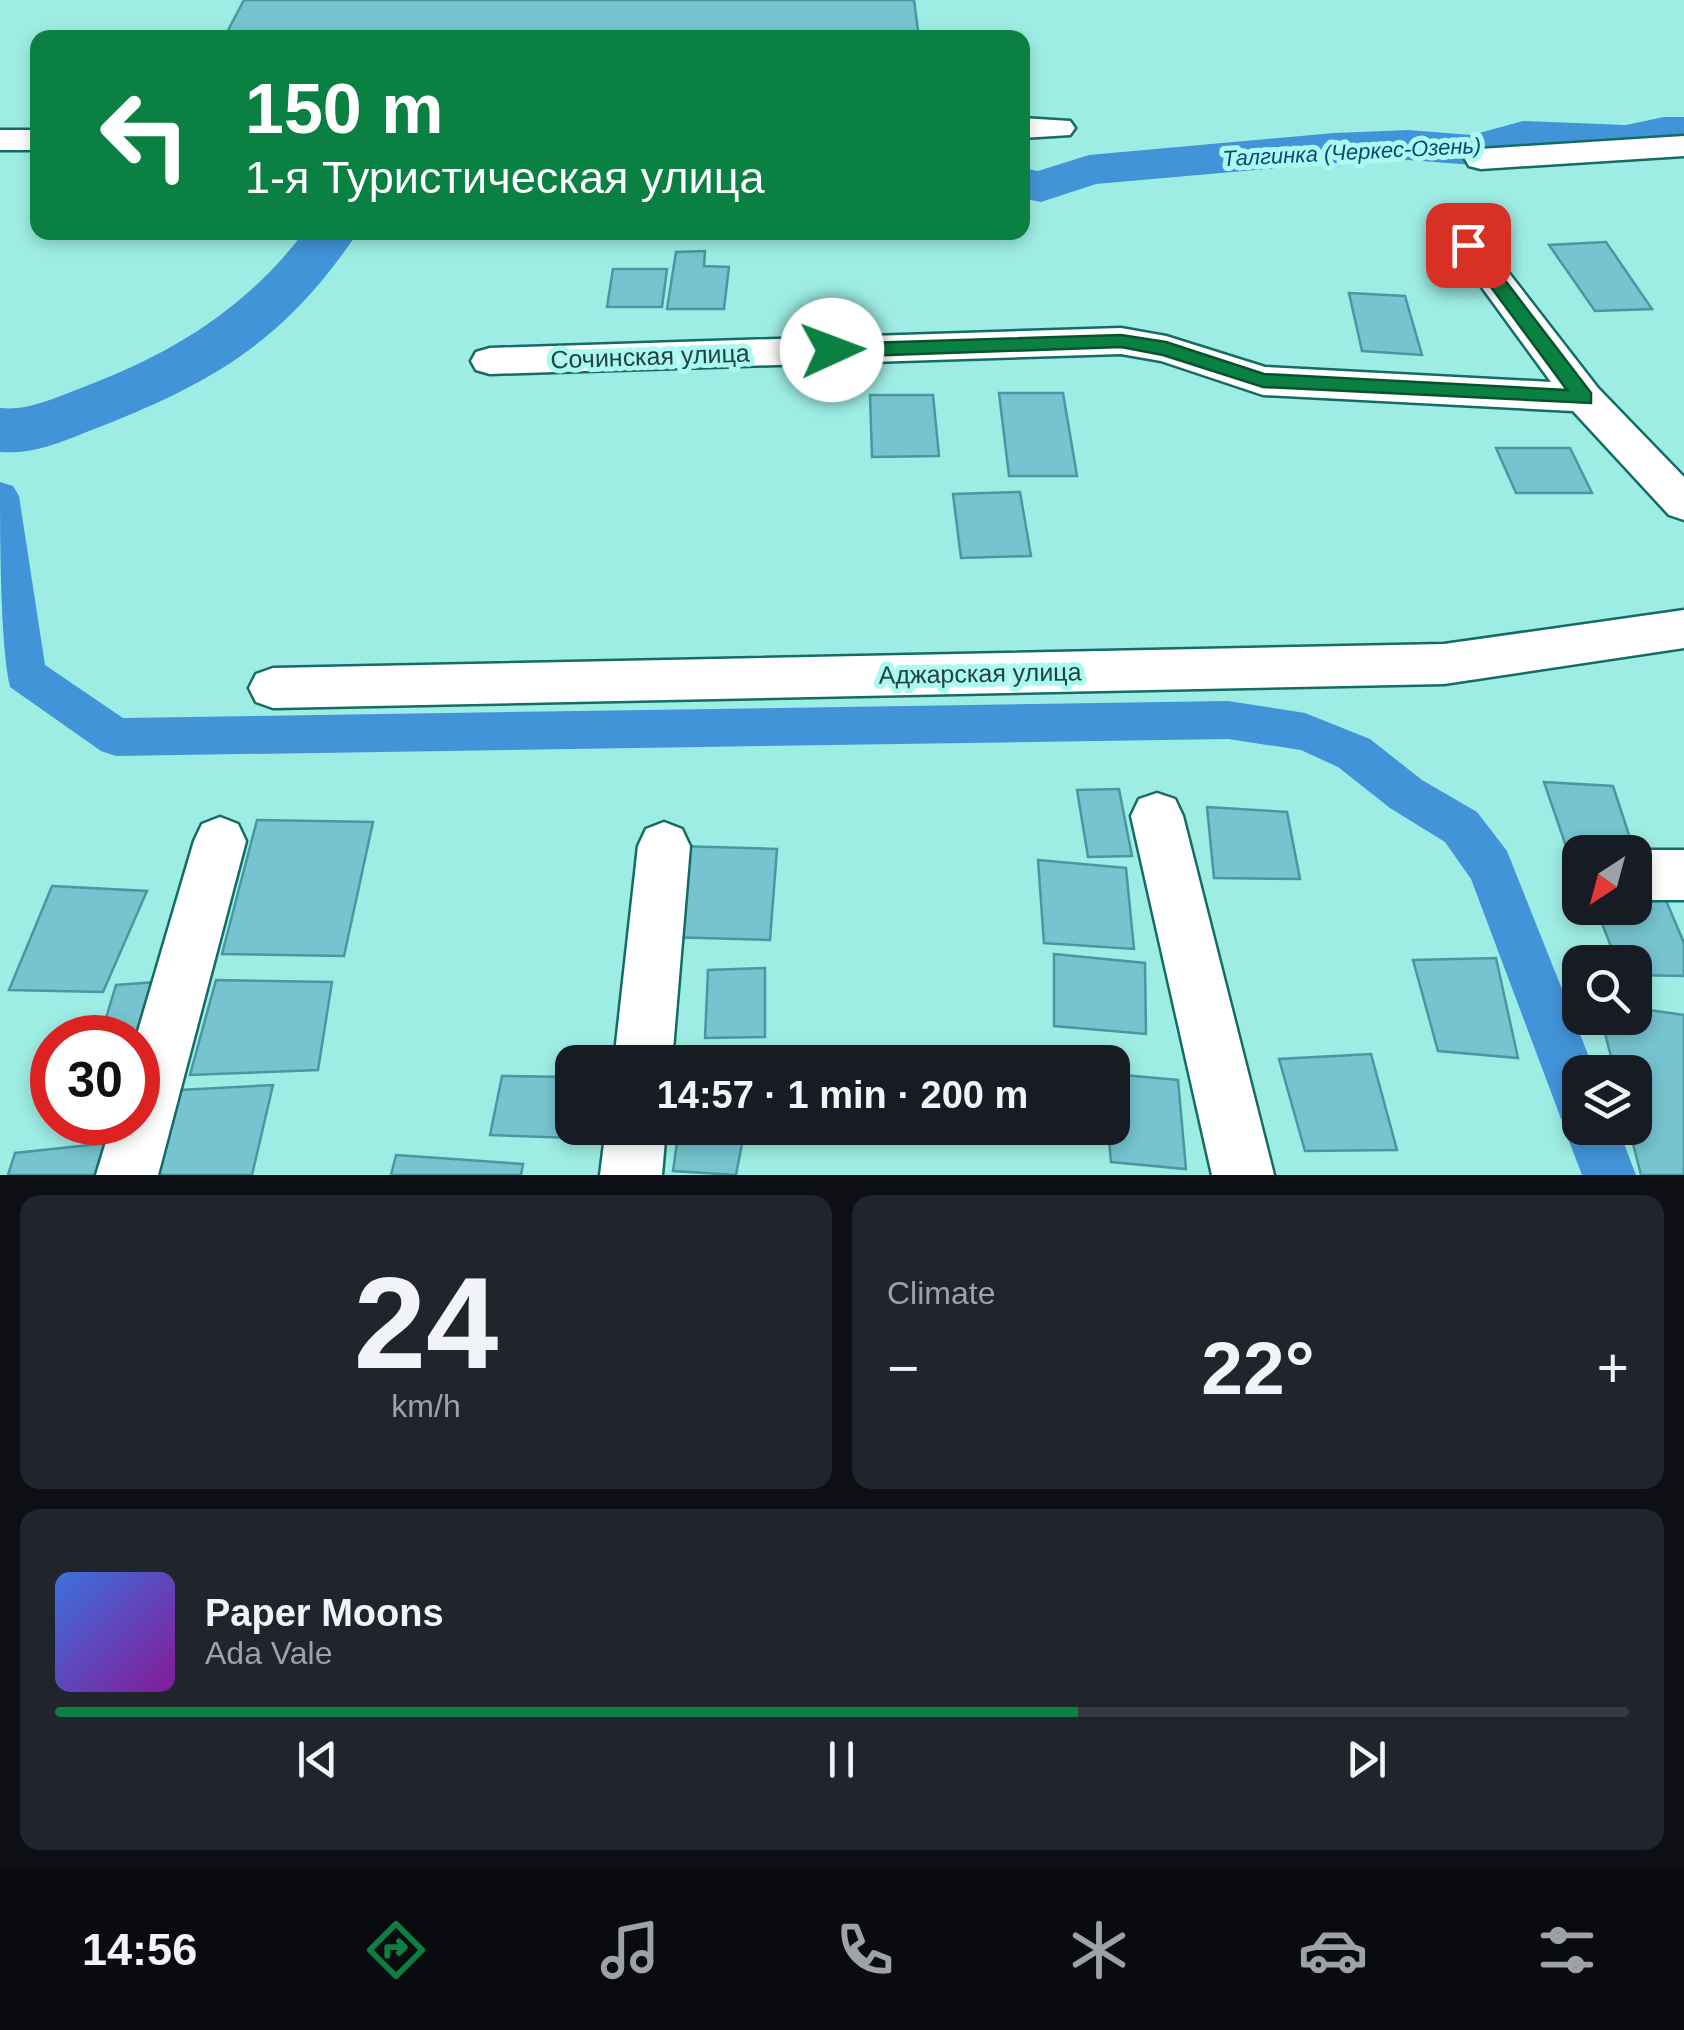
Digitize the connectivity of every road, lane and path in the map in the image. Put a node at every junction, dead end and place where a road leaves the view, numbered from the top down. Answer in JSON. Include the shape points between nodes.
{"nodes":[{"id":1,"x":1030,"y":128,"type":"edge"},
{"id":2,"x":1059,"y":128,"type":"dead end"},
{"id":3,"x":0,"y":140,"type":"edge"},
{"id":4,"x":30,"y":140,"type":"edge"},
{"id":5,"x":1684,"y":146,"type":"edge"},
{"id":6,"x":1481,"y":159,"type":"dead end"},
{"id":7,"x":1468,"y":245,"type":"dead end"},
{"id":8,"x":490,"y":360,"type":"dead end"},
{"id":9,"x":1584,"y":398,"type":"junction"},
{"id":10,"x":1684,"y":504,"type":"edge"},
{"id":11,"x":1684,"y":629,"type":"edge"},
{"id":12,"x":273,"y":688,"type":"dead end"},
{"id":13,"x":1157,"y":816,"type":"dead end"},
{"id":14,"x":220,"y":841,"type":"dead end"},
{"id":15,"x":664,"y":846,"type":"dead end"},
{"id":16,"x":1652,"y":875,"type":"edge"},
{"id":17,"x":1684,"y":875,"type":"edge"},
{"id":18,"x":644,"y":1045,"type":"edge"},
{"id":19,"x":634,"y":1145,"type":"edge"},
{"id":20,"x":127,"y":1175,"type":"edge"},
{"id":21,"x":631,"y":1175,"type":"edge"},
{"id":22,"x":1243,"y":1175,"type":"edge"}],
"edges":[{"from":1,"to":2,"type":"street"},
{"from":3,"to":4,"type":"street"},
{"from":5,"to":6,"type":"street"},
{"from":7,"to":9,"type":"street"},
{"from":8,"to":9,"type":"street","name":"Сочинская улица","via":[[1121,341],[1263,380]]},
{"from":9,"to":10,"type":"street"},
{"from":11,"to":12,"type":"street","name":"Аджарская улица","via":[[1444,664]]},
{"from":13,"to":22,"type":"street"},
{"from":14,"to":20,"type":"street"},
{"from":15,"to":18,"type":"street"},
{"from":16,"to":17,"type":"street"},
{"from":19,"to":21,"type":"street"}]}
